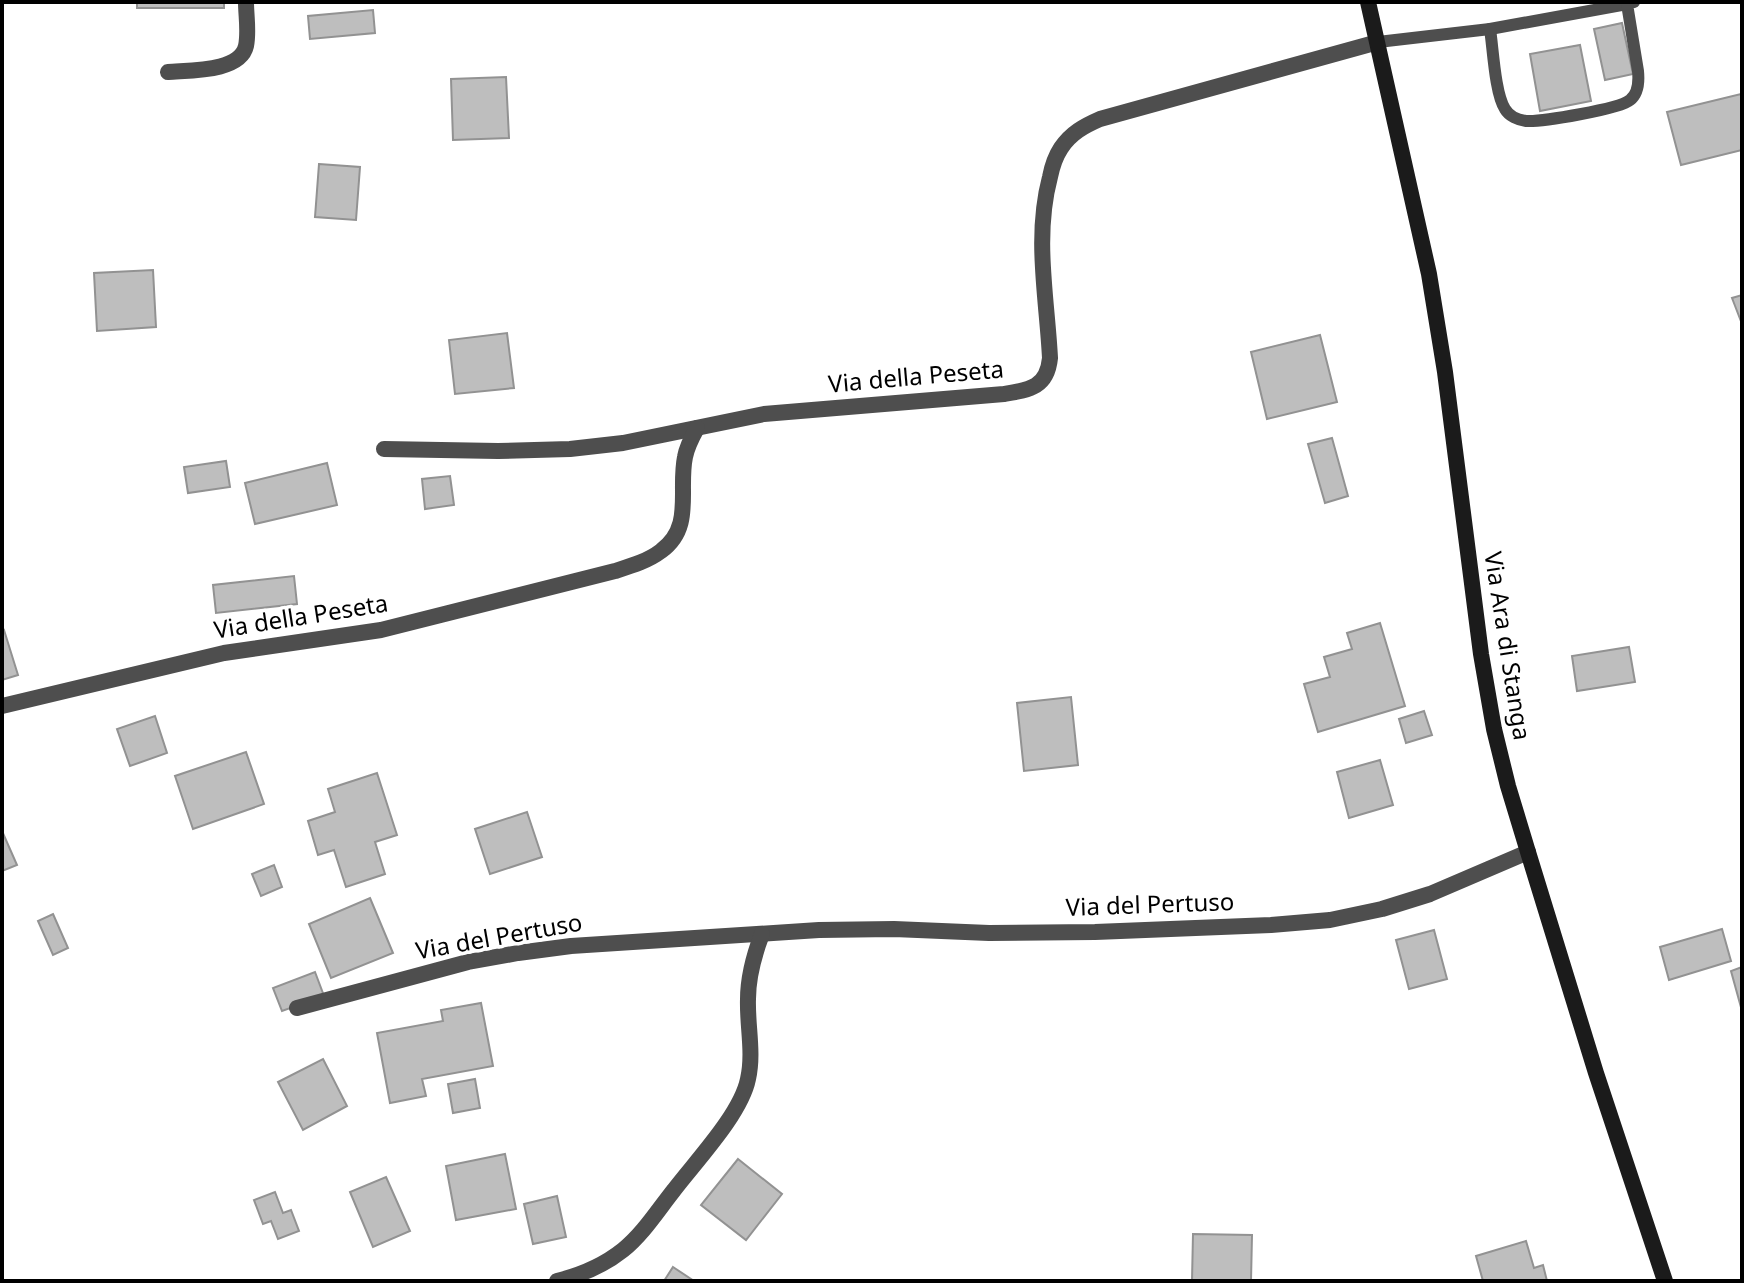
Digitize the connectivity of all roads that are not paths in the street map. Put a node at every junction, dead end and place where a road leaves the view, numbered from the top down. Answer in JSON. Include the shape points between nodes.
{"nodes":[{"id":1,"x":246,"y":2,"type":"edge"},
{"id":2,"x":1368,"y":2,"type":"edge"},
{"id":3,"x":1630,"y":3,"type":"edge"},
{"id":4,"x":1490,"y":29,"type":"junction"},
{"id":5,"x":1378,"y":42,"type":"junction"},
{"id":6,"x":168,"y":72,"type":"dead end"},
{"id":7,"x":697,"y":428,"type":"junction"},
{"id":8,"x":384,"y":449,"type":"dead end"},
{"id":9,"x":2,"y":706,"type":"edge"},
{"id":10,"x":1528,"y":852,"type":"junction"},
{"id":11,"x":762,"y":934,"type":"junction"},
{"id":12,"x":297,"y":1008,"type":"dead end"},
{"id":13,"x":557,"y":1281,"type":"edge"},
{"id":14,"x":1665,"y":1281,"type":"edge"}],
"edges":[{"from":1,"to":6,"type":"street","via":[[242,56],[227,65]]},
{"from":2,"to":5,"type":"street","name":"Via Ara di Stanga"},
{"from":3,"to":4,"type":"lane"},
{"from":3,"to":4,"type":"lane","via":[[1639,80],[1634,96],[1614,107],[1538,121],[1510,115],[1500,95]]},
{"from":4,"to":5,"type":"lane"},
{"from":5,"to":7,"type":"street","name":"Via della Peseta","via":[[1100,119],[1074,133],[1055,159],[1044,207],[1042,260],[1050,358],[1037,385],[1004,394],[764,414]]},
{"from":5,"to":10,"type":"street","name":"Via Ara di Stanga","via":[[1431,287],[1489,704]]},
{"from":7,"to":8,"type":"street","name":"Via della Peseta","via":[[556,450]]},
{"from":7,"to":9,"type":"street","name":"Via della Peseta","via":[[685,457],[676,537],[638,563],[394,627],[232,652]]},
{"from":10,"to":11,"type":"street","name":"Via del Pertuso","via":[[1422,897],[1309,923],[1095,932],[860,929]]},
{"from":10,"to":14,"type":"street","name":"Via Ara di Stanga"},
{"from":11,"to":12,"type":"street","name":"Via del Pertuso","via":[[509,954]]},
{"from":11,"to":13,"type":"street","via":[[749,988],[748,1082],[737,1106],[625,1249],[595,1269]]}]}
